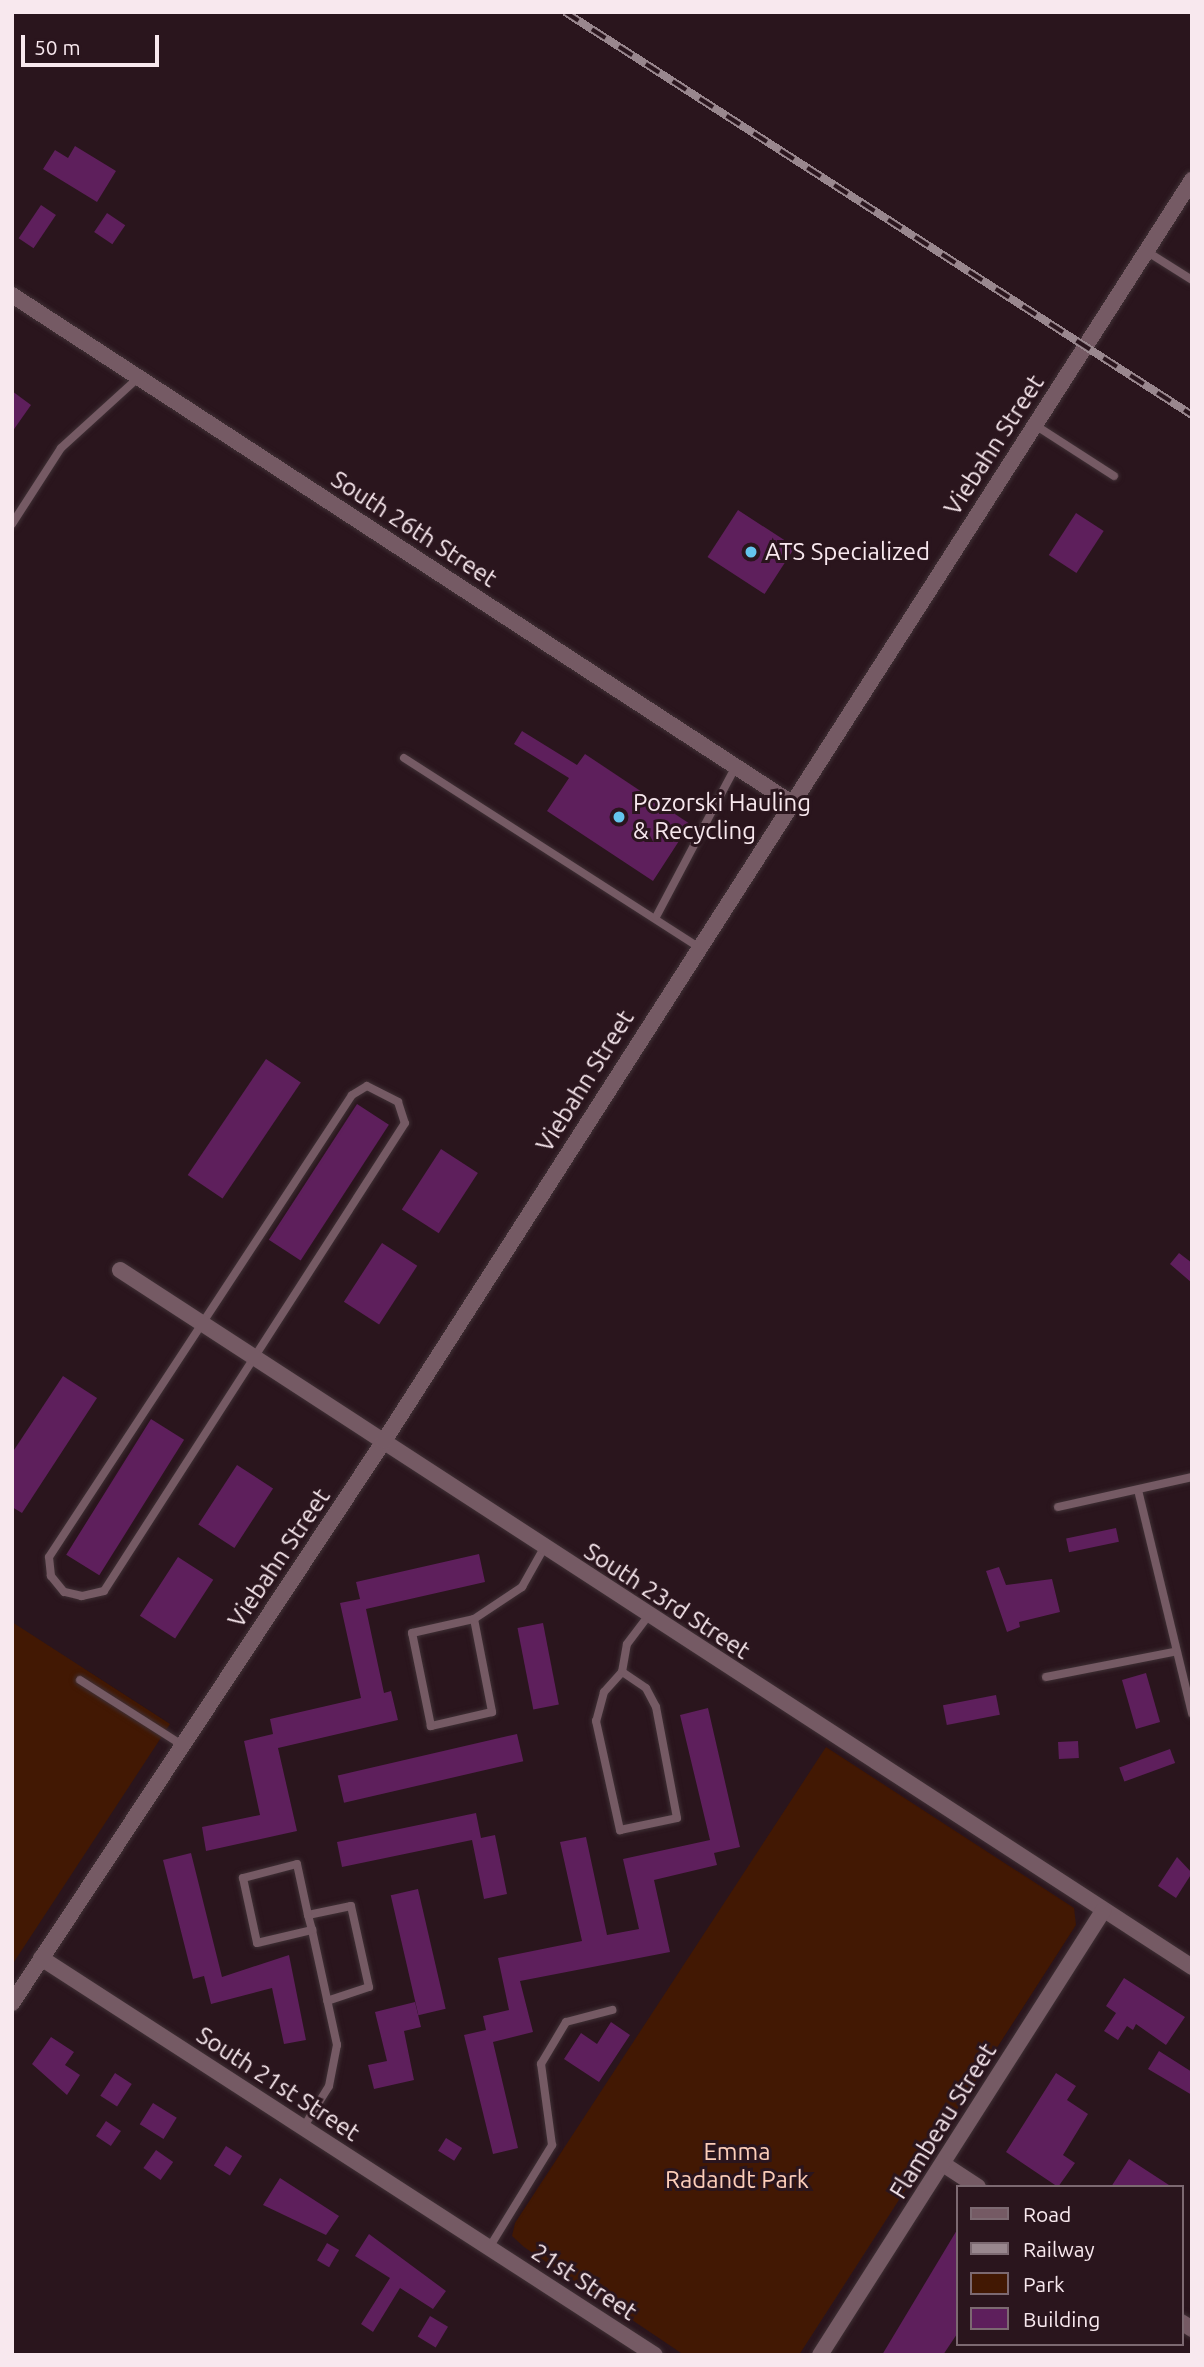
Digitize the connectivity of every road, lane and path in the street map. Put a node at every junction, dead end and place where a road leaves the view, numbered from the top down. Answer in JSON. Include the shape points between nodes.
{"nodes":[{"id":1,"x":1192,"y":180,"type":"edge"},
{"id":2,"x":1146,"y":251,"type":"junction"},
{"id":3,"x":1192,"y":280,"type":"edge"},
{"id":4,"x":12,"y":295,"type":"edge"},
{"id":5,"x":139,"y":377,"type":"junction"},
{"id":6,"x":1034,"y":425,"type":"junction"},
{"id":7,"x":1114,"y":476,"type":"dead end"},
{"id":8,"x":12,"y":524,"type":"edge"},
{"id":9,"x":404,"y":758,"type":"dead end"},
{"id":10,"x":736,"y":766,"type":"junction"},
{"id":11,"x":790,"y":802,"type":"junction"},
{"id":12,"x":656,"y":917,"type":"junction"},
{"id":13,"x":697,"y":946,"type":"junction"},
{"id":14,"x":120,"y":1269,"type":"dead end"},
{"id":15,"x":203,"y":1324,"type":"junction"},
{"id":16,"x":253,"y":1356,"type":"junction"},
{"id":17,"x":384,"y":1441,"type":"junction"},
{"id":18,"x":1192,"y":1478,"type":"edge"},
{"id":19,"x":1138,"y":1490,"type":"junction"},
{"id":20,"x":1058,"y":1507,"type":"dead end"},
{"id":21,"x":544,"y":1548,"type":"junction"},
{"id":22,"x":648,"y":1616,"type":"junction"},
{"id":23,"x":474,"y":1619,"type":"junction"},
{"id":24,"x":1173,"y":1652,"type":"junction"},
{"id":25,"x":622,"y":1672,"type":"junction"},
{"id":26,"x":1046,"y":1677,"type":"dead end"},
{"id":27,"x":80,"y":1680,"type":"dead end"},
{"id":28,"x":1192,"y":1714,"type":"edge"},
{"id":29,"x":182,"y":1745,"type":"junction"},
{"id":30,"x":1103,"y":1911,"type":"junction"},
{"id":31,"x":308,"y":1915,"type":"junction"},
{"id":32,"x":312,"y":1930,"type":"junction"},
{"id":33,"x":41,"y":1958,"type":"junction"},
{"id":34,"x":1192,"y":1967,"type":"edge"},
{"id":35,"x":327,"y":2001,"type":"junction"},
{"id":36,"x":12,"y":2003,"type":"edge"},
{"id":37,"x":612,"y":2010,"type":"dead end"},
{"id":38,"x":303,"y":2128,"type":"junction"},
{"id":39,"x":943,"y":2164,"type":"junction"},
{"id":40,"x":975,"y":2185,"type":"edge"},
{"id":41,"x":489,"y":2248,"type":"junction"},
{"id":42,"x":655,"y":2355,"type":"edge"},
{"id":43,"x":820,"y":2355,"type":"edge"}],
"edges":[{"from":1,"to":2,"type":"street","name":"Viebahn Street"},
{"from":2,"to":3,"type":"lane"},
{"from":2,"to":6,"type":"street","name":"Viebahn Street"},
{"from":4,"to":5,"type":"street","name":"South 26th Street"},
{"from":5,"to":8,"type":"lane","via":[[61,449]]},
{"from":5,"to":10,"type":"street","name":"South 26th Street"},
{"from":6,"to":7,"type":"lane"},
{"from":6,"to":11,"type":"street","name":"Viebahn Street"},
{"from":9,"to":12,"type":"lane"},
{"from":10,"to":11,"type":"street","name":"South 26th Street"},
{"from":10,"to":12,"type":"lane"},
{"from":11,"to":13,"type":"street","name":"Viebahn Street"},
{"from":12,"to":13,"type":"lane"},
{"from":13,"to":17,"type":"street","name":"Viebahn Street"},
{"from":14,"to":15,"type":"street","name":"South 23rd Street"},
{"from":15,"to":16,"type":"street","name":"South 23rd Street"},
{"from":15,"to":16,"type":"lane","via":[[352,1095],[367,1086],[386,1090],[398,1102],[405,1123]]},
{"from":15,"to":16,"type":"lane","via":[[49,1557],[51,1577],[64,1591],[82,1596],[104,1591]]},
{"from":16,"to":17,"type":"street","name":"South 23rd Street"},
{"from":17,"to":21,"type":"street","name":"South 23rd Street"},
{"from":17,"to":29,"type":"street","name":"Viebahn Street"},
{"from":18,"to":19,"type":"lane"},
{"from":19,"to":20,"type":"lane"},
{"from":19,"to":24,"type":"lane"},
{"from":21,"to":22,"type":"street","name":"South 23rd Street"},
{"from":21,"to":23,"type":"lane","via":[[522,1587]]},
{"from":22,"to":25,"type":"lane","via":[[627,1644]]},
{"from":22,"to":30,"type":"street","name":"South 23rd Street"},
{"from":23,"to":23,"type":"lane","via":[[412,1633],[431,1726],[492,1712]]},
{"from":24,"to":26,"type":"lane"},
{"from":24,"to":28,"type":"lane"},
{"from":25,"to":25,"type":"lane","via":[[646,1688],[656,1707],[677,1818],[620,1830],[596,1721],[604,1692]]},
{"from":27,"to":29,"type":"lane"},
{"from":29,"to":33,"type":"street","name":"Viebahn Street"},
{"from":30,"to":34,"type":"street","name":"South 23rd Street"},
{"from":30,"to":39,"type":"street","name":"Flambeau Street"},
{"from":31,"to":32,"type":"lane"},
{"from":31,"to":32,"type":"lane","via":[[297,1864],[243,1878],[257,1942]]},
{"from":31,"to":35,"type":"lane","via":[[351,1906],[369,1987]]},
{"from":32,"to":35,"type":"lane"},
{"from":33,"to":36,"type":"street","name":"Viebahn Street"},
{"from":33,"to":38,"type":"street","name":"South 21st Street"},
{"from":35,"to":38,"type":"lane","via":[[337,2045],[329,2086]]},
{"from":37,"to":41,"type":"lane","via":[[566,2022],[541,2064],[552,2146]]},
{"from":38,"to":41,"type":"street","name":"South 21st Street"},
{"from":39,"to":40,"type":"street"},
{"from":39,"to":43,"type":"street","name":"Flambeau Street"},
{"from":41,"to":42,"type":"street","name":"21st Street"}]}
